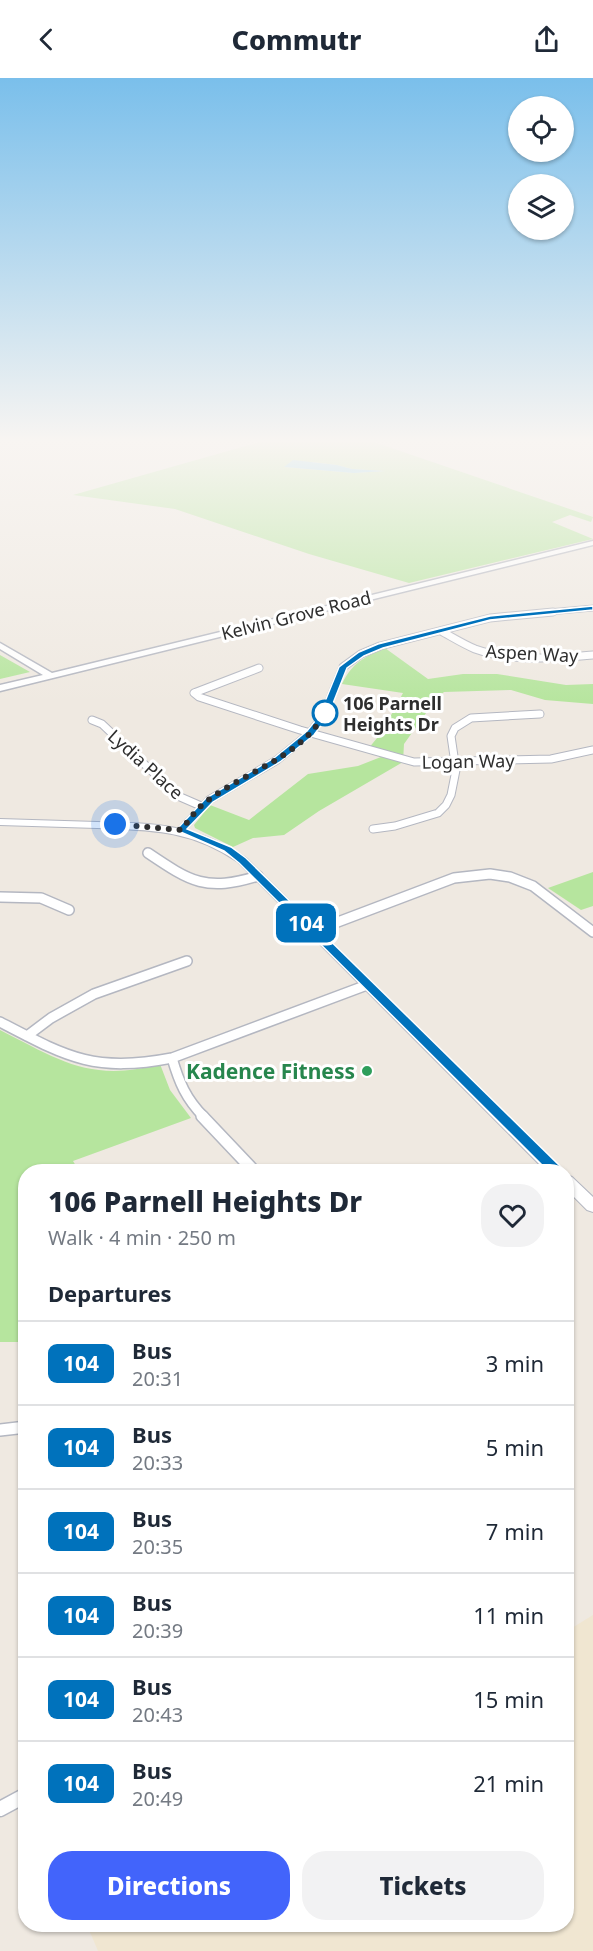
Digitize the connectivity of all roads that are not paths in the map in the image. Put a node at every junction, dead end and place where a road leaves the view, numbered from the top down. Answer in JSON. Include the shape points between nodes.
{"nodes":[{"id":1,"x":593,"y":543,"type":"edge"},
{"id":2,"x":593,"y":609,"type":"edge"},
{"id":3,"x":441,"y":631,"type":"junction"},
{"id":4,"x":0,"y":645,"type":"edge"},
{"id":5,"x":593,"y":655,"type":"edge"},
{"id":6,"x":259,"y":668,"type":"dead end"},
{"id":7,"x":51,"y":676,"type":"junction"},
{"id":8,"x":0,"y":688,"type":"edge"},
{"id":9,"x":540,"y":714,"type":"dead end"},
{"id":10,"x":92,"y":720,"type":"dead end"},
{"id":11,"x":310,"y":733,"type":"junction"},
{"id":12,"x":593,"y":750,"type":"edge"},
{"id":13,"x":456,"y":763,"type":"junction"},
{"id":14,"x":201,"y":806,"type":"junction"},
{"id":15,"x":0,"y":822,"type":"edge"},
{"id":16,"x":373,"y":829,"type":"dead end"},
{"id":17,"x":181,"y":830,"type":"junction"},
{"id":18,"x":148,"y":853,"type":"dead end"},
{"id":19,"x":258,"y":876,"type":"junction"},
{"id":20,"x":0,"y":897,"type":"edge"},
{"id":21,"x":69,"y":910,"type":"dead end"},
{"id":22,"x":314,"y":931,"type":"junction"},
{"id":23,"x":593,"y":932,"type":"edge"},
{"id":24,"x":187,"y":961,"type":"dead end"},
{"id":25,"x":367,"y":985,"type":"junction"},
{"id":26,"x":0,"y":1022,"type":"edge"},
{"id":27,"x":27,"y":1036,"type":"junction"},
{"id":28,"x":172,"y":1059,"type":"junction"},
{"id":29,"x":247,"y":1164,"type":"edge"},
{"id":30,"x":549,"y":1164,"type":"edge"},
{"id":31,"x":574,"y":1188,"type":"edge"},
{"id":32,"x":593,"y":1206,"type":"edge"},
{"id":33,"x":18,"y":1428,"type":"edge"},
{"id":34,"x":0,"y":1430,"type":"edge"},
{"id":35,"x":18,"y":1799,"type":"edge"},
{"id":36,"x":0,"y":1809,"type":"edge"}],
"edges":[{"from":1,"to":7,"type":"street","name":"Kelvin Grove Road"},
{"from":2,"to":3,"type":"street","via":[[503,616]]},
{"from":3,"to":5,"type":"street","name":"Aspen Way","via":[[478,650],[495,653],[565,658]]},
{"from":3,"to":11,"type":"street","via":[[380,646],[351,660],[343,667],[323,716]]},
{"from":4,"to":7,"type":"street"},
{"from":6,"to":11,"type":"street","name":"Logan Way","via":[[194,693]]},
{"from":7,"to":8,"type":"street","name":"Kelvin Grove Road"},
{"from":9,"to":13,"type":"street","via":[[471,718],[455,728],[451,736]]},
{"from":10,"to":14,"type":"street","name":"Lydia Place","via":[[102,724],[178,796]]},
{"from":11,"to":13,"type":"street","name":"Logan Way","via":[[414,762]]},
{"from":11,"to":14,"type":"street","via":[[277,760]]},
{"from":12,"to":13,"type":"street","name":"Logan Way","via":[[551,759]]},
{"from":13,"to":16,"type":"street","via":[[451,795],[438,813]]},
{"from":14,"to":17,"type":"street"},
{"from":15,"to":17,"type":"main road","via":[[132,824]]},
{"from":17,"to":19,"type":"main road","via":[[227,849]]},
{"from":18,"to":19,"type":"street","via":[[190,880],[221,886]]},
{"from":19,"to":22,"type":"main road"},
{"from":20,"to":21,"type":"street","via":[[41,898]]},
{"from":22,"to":23,"type":"street","via":[[454,878],[490,874],[533,886]]},
{"from":22,"to":25,"type":"main road"},
{"from":24,"to":27,"type":"street","via":[[94,994]]},
{"from":25,"to":28,"type":"street"},
{"from":25,"to":30,"type":"main road"},
{"from":26,"to":27,"type":"street"},
{"from":27,"to":28,"type":"street","via":[[88,1063],[125,1066]]},
{"from":28,"to":29,"type":"street","via":[[191,1104]]},
{"from":31,"to":32,"type":"main road"},
{"from":33,"to":34,"type":"street"},
{"from":35,"to":36,"type":"street"}]}
